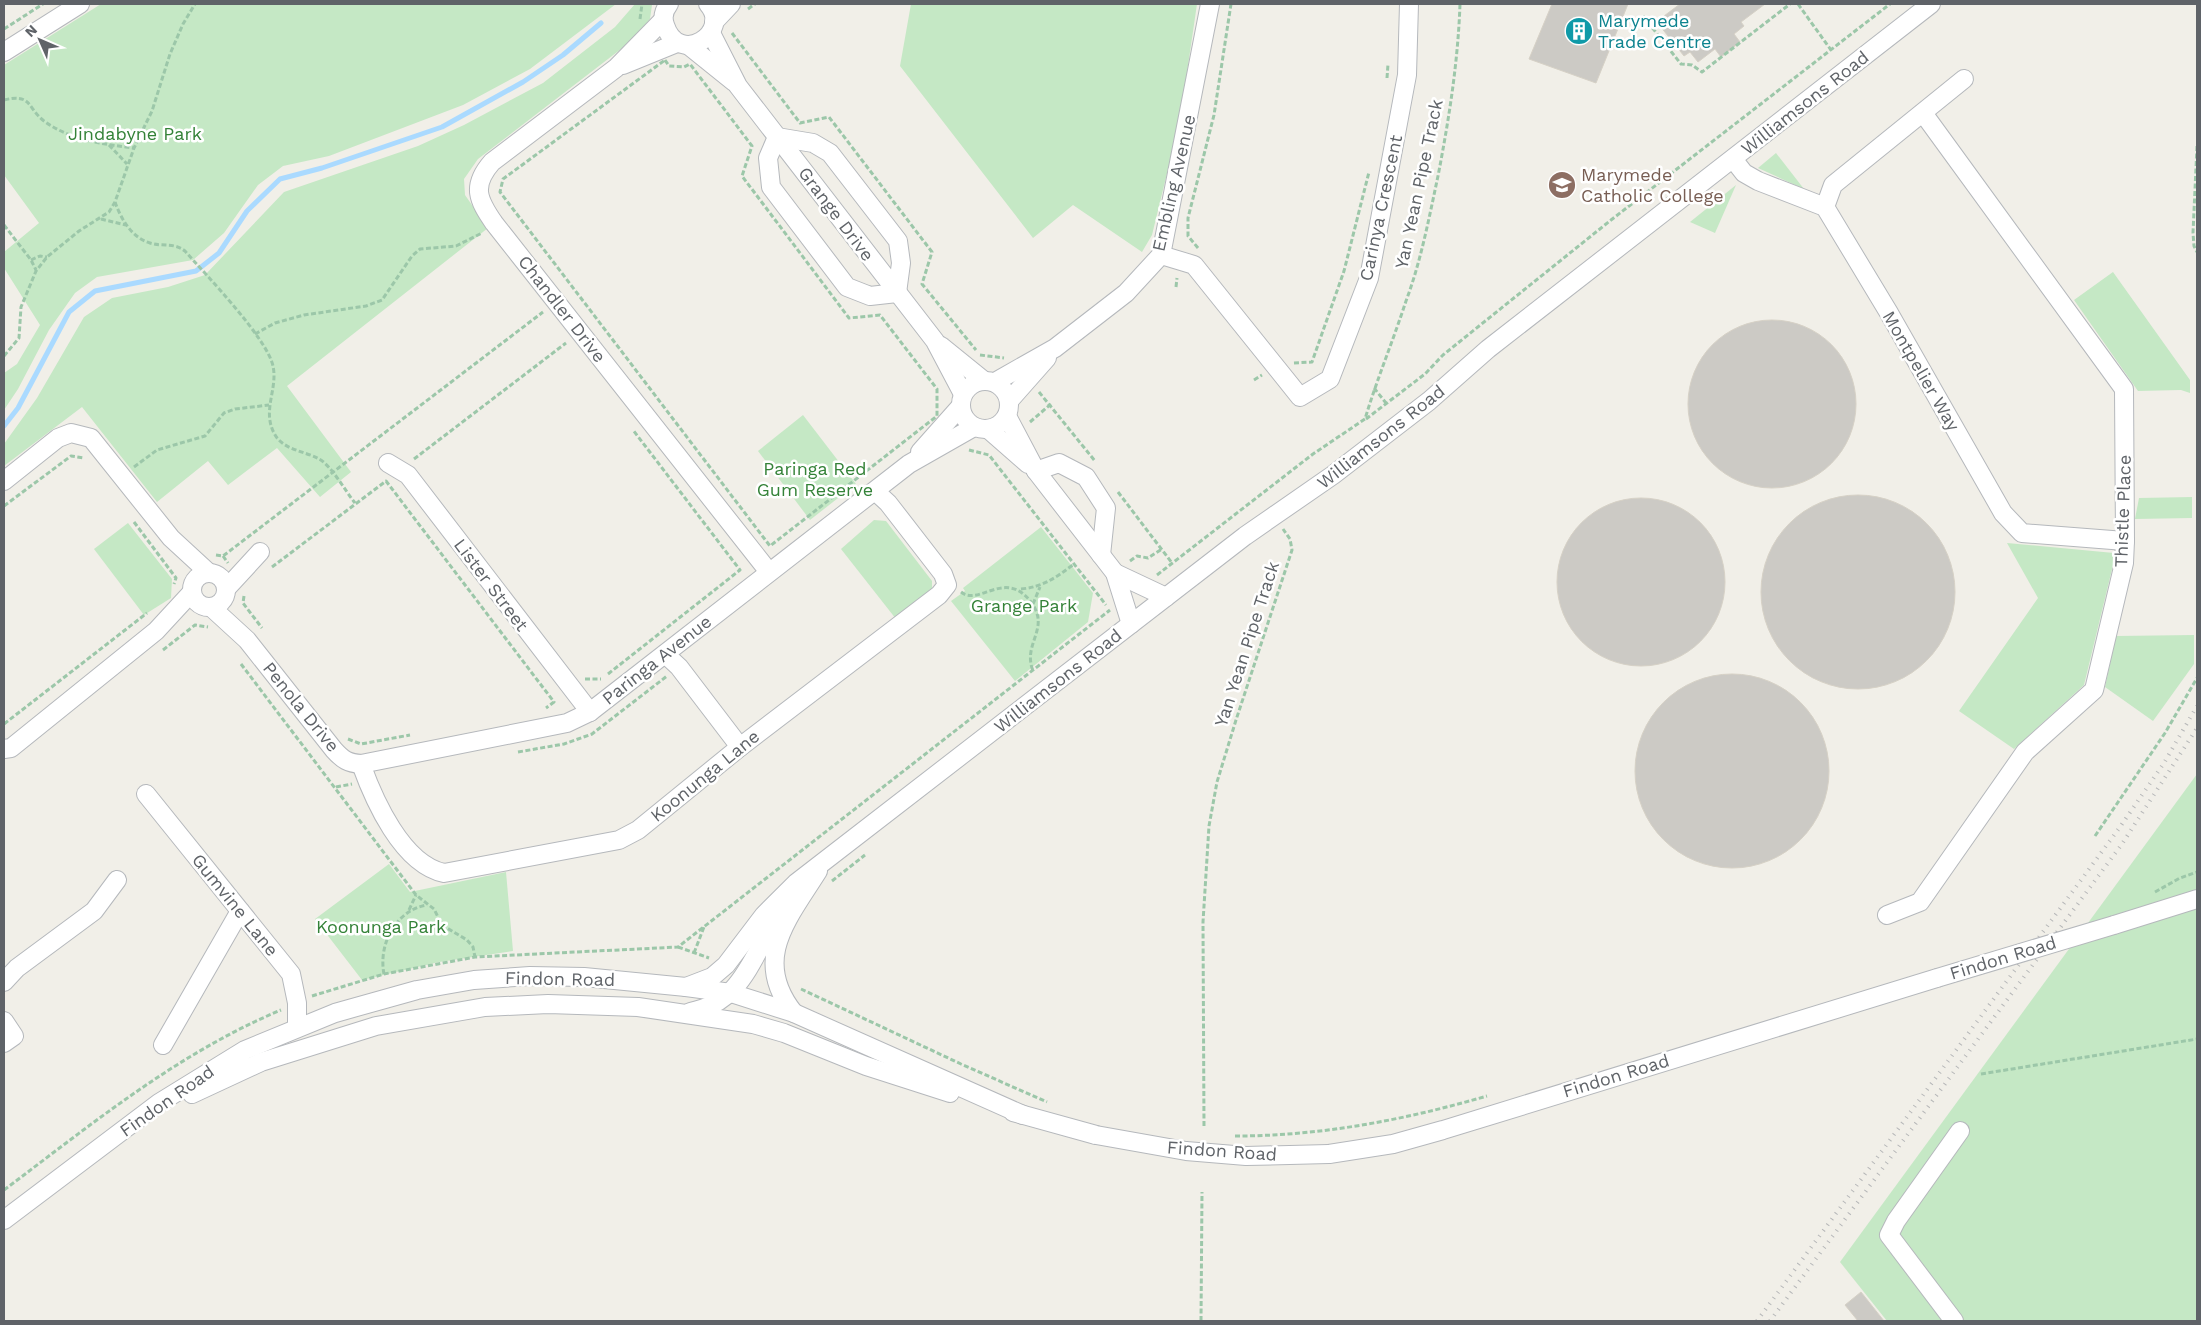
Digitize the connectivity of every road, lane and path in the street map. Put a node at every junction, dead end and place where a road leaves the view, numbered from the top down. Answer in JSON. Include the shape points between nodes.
{"nodes":[{"id":1,"x":43,"y":4,"type":"edge"},
{"id":2,"x":80,"y":4,"type":"edge"},
{"id":3,"x":195,"y":4,"type":"edge"},
{"id":4,"x":708,"y":4,"type":"edge"},
{"id":5,"x":755,"y":4,"type":"edge"},
{"id":6,"x":1210,"y":4,"type":"edge"},
{"id":7,"x":1231,"y":4,"type":"edge"},
{"id":8,"x":1409,"y":4,"type":"edge"},
{"id":9,"x":1460,"y":4,"type":"edge"},
{"id":10,"x":1790,"y":4,"type":"edge"},
{"id":11,"x":1798,"y":4,"type":"edge"},
{"id":12,"x":1890,"y":4,"type":"edge"},
{"id":13,"x":1931,"y":4,"type":"edge"},
{"id":14,"x":739,"y":7,"type":"edge"},
{"id":15,"x":665,"y":9,"type":"edge"},
{"id":16,"x":1643,"y":16,"type":"dead end"},
{"id":17,"x":735,"y":24,"type":"dead end"},
{"id":18,"x":712,"y":27,"type":"junction"},
{"id":19,"x":4,"y":29,"type":"edge"},
{"id":20,"x":683,"y":44,"type":"junction"},
{"id":21,"x":1831,"y":50,"type":"junction"},
{"id":22,"x":4,"y":52,"type":"edge"},
{"id":23,"x":1388,"y":63,"type":"dead end"},
{"id":24,"x":616,"y":68,"type":"junction"},
{"id":25,"x":1964,"y":79,"type":"dead end"},
{"id":26,"x":1387,"y":82,"type":"dead end"},
{"id":27,"x":738,"y":86,"type":"junction"},
{"id":28,"x":4,"y":100,"type":"edge"},
{"id":29,"x":1923,"y":113,"type":"junction"},
{"id":30,"x":777,"y":137,"type":"junction"},
{"id":31,"x":109,"y":145,"type":"junction"},
{"id":32,"x":2197,"y":146,"type":"edge"},
{"id":33,"x":134,"y":148,"type":"junction"},
{"id":34,"x":1733,"y":159,"type":"junction"},
{"id":35,"x":127,"y":165,"type":"junction"},
{"id":36,"x":1370,"y":170,"type":"dead end"},
{"id":37,"x":115,"y":202,"type":"junction"},
{"id":38,"x":1825,"y":207,"type":"junction"},
{"id":39,"x":513,"y":210,"type":"junction"},
{"id":40,"x":100,"y":219,"type":"junction"},
{"id":41,"x":126,"y":224,"type":"junction"},
{"id":42,"x":4,"y":225,"type":"edge"},
{"id":43,"x":488,"y":228,"type":"junction"},
{"id":44,"x":487,"y":240,"type":"dead end"},
{"id":45,"x":1200,"y":251,"type":"dead end"},
{"id":46,"x":2197,"y":252,"type":"edge"},
{"id":47,"x":1161,"y":255,"type":"junction"},
{"id":48,"x":47,"y":257,"type":"junction"},
{"id":49,"x":31,"y":260,"type":"junction"},
{"id":50,"x":36,"y":271,"type":"junction"},
{"id":51,"x":897,"y":293,"type":"junction"},
{"id":52,"x":537,"y":305,"type":"dead end"},
{"id":53,"x":543,"y":312,"type":"junction"},
{"id":54,"x":548,"y":319,"type":"dead end"},
{"id":55,"x":256,"y":334,"type":"junction"},
{"id":56,"x":562,"y":337,"type":"dead end"},
{"id":57,"x":935,"y":341,"type":"junction"},
{"id":58,"x":566,"y":343,"type":"junction"},
{"id":59,"x":572,"y":350,"type":"dead end"},
{"id":60,"x":4,"y":356,"type":"edge"},
{"id":61,"x":1290,"y":363,"type":"dead end"},
{"id":62,"x":1024,"y":374,"type":"junction"},
{"id":63,"x":989,"y":381,"type":"junction"},
{"id":64,"x":1374,"y":387,"type":"junction"},
{"id":65,"x":961,"y":400,"type":"junction"},
{"id":66,"x":1386,"y":403,"type":"junction"},
{"id":67,"x":269,"y":405,"type":"junction"},
{"id":68,"x":1008,"y":408,"type":"junction"},
{"id":69,"x":1365,"y":419,"type":"junction"},
{"id":70,"x":981,"y":428,"type":"junction"},
{"id":71,"x":632,"y":429,"type":"dead end"},
{"id":72,"x":966,"y":449,"type":"dead end"},
{"id":73,"x":417,"y":457,"type":"junction"},
{"id":74,"x":137,"y":464,"type":"junction"},
{"id":75,"x":909,"y":464,"type":"junction"},
{"id":76,"x":89,"y":465,"type":"dead end"},
{"id":77,"x":423,"y":465,"type":"dead end"},
{"id":78,"x":1098,"y":465,"type":"dead end"},
{"id":79,"x":394,"y":466,"type":"junction"},
{"id":80,"x":1036,"y":471,"type":"junction"},
{"id":81,"x":143,"y":472,"type":"dead end"},
{"id":82,"x":333,"y":474,"type":"junction"},
{"id":83,"x":123,"y":477,"type":"junction"},
{"id":84,"x":4,"y":481,"type":"edge"},
{"id":85,"x":386,"y":481,"type":"junction"},
{"id":86,"x":1115,"y":488,"type":"dead end"},
{"id":87,"x":875,"y":491,"type":"junction"},
{"id":88,"x":1259,"y":496,"type":"junction"},
{"id":89,"x":355,"y":503,"type":"junction"},
{"id":90,"x":4,"y":506,"type":"edge"},
{"id":91,"x":1273,"y":516,"type":"junction"},
{"id":92,"x":130,"y":517,"type":"dead end"},
{"id":93,"x":172,"y":538,"type":"junction"},
{"id":94,"x":2125,"y":541,"type":"junction"},
{"id":95,"x":206,"y":554,"type":"dead end"},
{"id":96,"x":1101,"y":554,"type":"junction"},
{"id":97,"x":1172,"y":563,"type":"junction"},
{"id":98,"x":1074,"y":564,"type":"junction"},
{"id":99,"x":269,"y":569,"type":"dead end"},
{"id":100,"x":769,"y":572,"type":"junction"},
{"id":101,"x":213,"y":573,"type":"junction"},
{"id":102,"x":1115,"y":573,"type":"junction"},
{"id":103,"x":947,"y":585,"type":"junction"},
{"id":104,"x":1142,"y":585,"type":"junction"},
{"id":105,"x":1041,"y":586,"type":"junction"},
{"id":106,"x":245,"y":587,"type":"dead end"},
{"id":107,"x":1020,"y":590,"type":"junction"},
{"id":108,"x":173,"y":593,"type":"dead end"},
{"id":109,"x":209,"y":595,"type":"junction"},
{"id":110,"x":1166,"y":597,"type":"junction"},
{"id":111,"x":1033,"y":604,"type":"junction"},
{"id":112,"x":1117,"y":604,"type":"junction"},
{"id":113,"x":151,"y":610,"type":"dead end"},
{"id":114,"x":1131,"y":624,"type":"junction"},
{"id":115,"x":214,"y":628,"type":"dead end"},
{"id":116,"x":267,"y":635,"type":"dead end"},
{"id":117,"x":665,"y":654,"type":"junction"},
{"id":118,"x":156,"y":655,"type":"dead end"},
{"id":119,"x":237,"y":658,"type":"dead end"},
{"id":120,"x":679,"y":667,"type":"junction"},
{"id":121,"x":579,"y":671,"type":"dead end"},
{"id":122,"x":1033,"y":671,"type":"junction"},
{"id":123,"x":2197,"y":678,"type":"edge"},
{"id":124,"x":540,"y":710,"type":"dead end"},
{"id":125,"x":590,"y":712,"type":"junction"},
{"id":126,"x":4,"y":724,"type":"edge"},
{"id":127,"x":417,"y":733,"type":"dead end"},
{"id":128,"x":345,"y":738,"type":"dead end"},
{"id":129,"x":740,"y":747,"type":"junction"},
{"id":130,"x":4,"y":749,"type":"edge"},
{"id":131,"x":514,"y":753,"type":"dead end"},
{"id":132,"x":361,"y":764,"type":"junction"},
{"id":133,"x":367,"y":781,"type":"junction"},
{"id":134,"x":336,"y":787,"type":"junction"},
{"id":135,"x":146,"y":794,"type":"dead end"},
{"id":136,"x":2095,"y":836,"type":"dead end"},
{"id":137,"x":865,"y":855,"type":"dead end"},
{"id":138,"x":824,"y":862,"type":"junction"},
{"id":139,"x":2197,"y":872,"type":"edge"},
{"id":140,"x":117,"y":880,"type":"dead end"},
{"id":141,"x":829,"y":884,"type":"dead end"},
{"id":142,"x":416,"y":895,"type":"junction"},
{"id":143,"x":2148,"y":897,"type":"dead end"},
{"id":144,"x":2197,"y":899,"type":"edge"},
{"id":145,"x":428,"y":905,"type":"junction"},
{"id":146,"x":409,"y":910,"type":"junction"},
{"id":147,"x":240,"y":911,"type":"junction"},
{"id":148,"x":1887,"y":915,"type":"dead end"},
{"id":149,"x":704,"y":926,"type":"junction"},
{"id":150,"x":678,"y":947,"type":"junction"},
{"id":151,"x":694,"y":953,"type":"junction"},
{"id":152,"x":475,"y":957,"type":"junction"},
{"id":153,"x":705,"y":957,"type":"dead end"},
{"id":154,"x":726,"y":965,"type":"junction"},
{"id":155,"x":384,"y":974,"type":"junction"},
{"id":156,"x":4,"y":982,"type":"edge"},
{"id":157,"x":686,"y":986,"type":"junction"},
{"id":158,"x":799,"y":986,"type":"dead end"},
{"id":159,"x":728,"y":994,"type":"junction"},
{"id":160,"x":297,"y":1003,"type":"junction"},
{"id":161,"x":683,"y":1013,"type":"junction"},
{"id":162,"x":794,"y":1013,"type":"junction"},
{"id":163,"x":4,"y":1021,"type":"edge"},
{"id":164,"x":753,"y":1024,"type":"junction"},
{"id":165,"x":297,"y":1027,"type":"junction"},
{"id":166,"x":2197,"y":1039,"type":"edge"},
{"id":167,"x":4,"y":1043,"type":"edge"},
{"id":168,"x":163,"y":1045,"type":"dead end"},
{"id":169,"x":1981,"y":1074,"type":"dead end"},
{"id":170,"x":1053,"y":1103,"type":"dead end"},
{"id":171,"x":1023,"y":1115,"type":"junction"},
{"id":172,"x":1204,"y":1126,"type":"dead end"},
{"id":173,"x":1960,"y":1131,"type":"dead end"},
{"id":174,"x":1325,"y":1132,"type":"dead end"},
{"id":175,"x":1233,"y":1136,"type":"dead end"},
{"id":176,"x":111,"y":1140,"type":"junction"},
{"id":177,"x":4,"y":1190,"type":"edge"},
{"id":178,"x":1202,"y":1192,"type":"dead end"},
{"id":179,"x":4,"y":1220,"type":"edge"},
{"id":180,"x":1201,"y":1321,"type":"edge"},
{"id":181,"x":1954,"y":1321,"type":"edge"}],
"edges":[{"from":1,"to":19,"type":"path"},
{"from":2,"to":22,"type":"street"},
{"from":3,"to":33,"type":"path","via":[[182,24],[152,111]]},
{"from":4,"to":18,"type":"street","name":"Grange Drive"},
{"from":5,"to":14,"type":"path"},
{"from":6,"to":47,"type":"street","name":"Embling Avenue"},
{"from":7,"to":45,"type":"path","via":[[1214,115],[1188,218],[1188,236]]},
{"from":8,"to":47,"type":"street","name":"Carinya Crescent","via":[[1408,75],[1369,278],[1330,379],[1300,397],[1194,265]]},
{"from":9,"to":64,"type":"path","name":"Yan Yean Pipe Track","via":[[1448,122],[1427,228],[1406,301]]},
{"from":10,"to":16,"type":"path","via":[[1702,72],[1681,64]]},
{"from":11,"to":21,"type":"path"},
{"from":12,"to":21,"type":"path"},
{"from":13,"to":34,"type":"street","name":"Williamsons Road"},
{"from":14,"to":18,"type":"street"},
{"from":15,"to":20,"type":"street","name":"Grange Drive","via":[[668,35]]},
{"from":15,"to":24,"type":"street","name":"Chandler Drive"},
{"from":17,"to":62,"type":"path","via":[[732,32],[800,123],[829,118],[932,252],[922,284],[980,356],[1012,358]]},
{"from":18,"to":20,"type":"street","name":"Chandler Drive","via":[[704,40]]},
{"from":18,"to":27,"type":"street","name":"Grange Drive"},
{"from":20,"to":24,"type":"street","name":"Chandler Drive"},
{"from":20,"to":27,"type":"street","name":"Grange Drive"},
{"from":21,"to":66,"type":"path","via":[[1611,220]]},
{"from":23,"to":26,"type":"path"},
{"from":24,"to":43,"type":"street","name":"Chandler Drive","via":[[484,170],[478,191]]},
{"from":25,"to":29,"type":"street"},
{"from":27,"to":30,"type":"street","name":"Grange Drive"},
{"from":28,"to":31,"type":"path","via":[[16,97],[26,100],[42,120],[64,134]]},
{"from":29,"to":38,"type":"street","via":[[1833,185]]},
{"from":29,"to":94,"type":"street","name":"Thistle Place","via":[[2124,389]]},
{"from":30,"to":51,"type":"street","name":"Grange Drive"},
{"from":30,"to":51,"type":"street","via":[[813,143],[830,153],[898,241],[901,263]]},
{"from":30,"to":51,"type":"street","via":[[768,158],[771,187],[847,287],[870,296]]},
{"from":31,"to":33,"type":"path"},
{"from":31,"to":35,"type":"path"},
{"from":32,"to":46,"type":"path","via":[[2193,232]]},
{"from":33,"to":35,"type":"path"},
{"from":34,"to":38,"type":"street","via":[[1744,173],[1758,182]]},
{"from":34,"to":91,"type":"street","name":"Williamsons Road","via":[[1483,354],[1429,401],[1341,469]]},
{"from":35,"to":37,"type":"path"},
{"from":36,"to":61,"type":"path","via":[[1344,271],[1312,362]]},
{"from":37,"to":40,"type":"path"},
{"from":37,"to":41,"type":"path"},
{"from":38,"to":94,"type":"street","name":"Montpelier Way","via":[[2014,527],[2022,533]]},
{"from":39,"to":39,"type":"path","via":[[500,192],[503,179],[665,60],[669,66],[690,64],[752,146],[742,176],[849,318],[880,315],[937,389],[937,416],[770,546]]},
{"from":39,"to":43,"type":"path"},
{"from":40,"to":41,"type":"path"},
{"from":40,"to":48,"type":"path"},
{"from":41,"to":55,"type":"path","via":[[137,236],[150,243],[174,245],[185,251]]},
{"from":42,"to":49,"type":"path"},
{"from":43,"to":44,"type":"path"},
{"from":43,"to":55,"type":"path","via":[[456,246],[420,249],[382,300],[366,306],[304,315],[275,323]]},
{"from":43,"to":100,"type":"street","name":"Chandler Drive"},
{"from":47,"to":62,"type":"street","name":"Embling Avenue","via":[[1126,293]]},
{"from":48,"to":49,"type":"path"},
{"from":48,"to":50,"type":"path"},
{"from":49,"to":50,"type":"path"},
{"from":50,"to":60,"type":"path","via":[[21,307],[18,338]]},
{"from":51,"to":57,"type":"street","name":"Grange Drive"},
{"from":52,"to":53,"type":"path"},
{"from":53,"to":54,"type":"path"},
{"from":53,"to":82,"type":"path"},
{"from":55,"to":67,"type":"path","via":[[269,352],[274,367]]},
{"from":56,"to":58,"type":"path"},
{"from":57,"to":63,"type":"street","name":"Grange Drive"},
{"from":57,"to":65,"type":"street","name":"Grange Drive"},
{"from":58,"to":59,"type":"path"},
{"from":58,"to":73,"type":"path"},
{"from":62,"to":63,"type":"street","name":"Embling Avenue"},
{"from":62,"to":68,"type":"street","name":"Embling Avenue"},
{"from":62,"to":78,"type":"path"},
{"from":63,"to":65,"type":"street","via":[[970,385]]},
{"from":63,"to":68,"type":"street","via":[[1004,389]]},
{"from":64,"to":66,"type":"path"},
{"from":64,"to":69,"type":"path","name":"Yan Yean Pipe Track"},
{"from":65,"to":70,"type":"street","via":[[965,419]]},
{"from":65,"to":75,"type":"street","name":"Paringa Avenue"},
{"from":66,"to":69,"type":"path"},
{"from":67,"to":74,"type":"path","via":[[224,413],[205,436],[157,450]]},
{"from":67,"to":82,"type":"path","via":[[274,435],[288,447],[321,460]]},
{"from":68,"to":70,"type":"street","via":[[1000,424]]},
{"from":68,"to":80,"type":"street"},
{"from":69,"to":88,"type":"path"},
{"from":70,"to":75,"type":"street","name":"Paringa Avenue"},
{"from":70,"to":80,"type":"street"},
{"from":71,"to":121,"type":"path","via":[[740,570],[599,681],[585,679]]},
{"from":72,"to":98,"type":"path","via":[[989,454]]},
{"from":73,"to":77,"type":"path"},
{"from":73,"to":79,"type":"path"},
{"from":74,"to":81,"type":"path"},
{"from":74,"to":83,"type":"path"},
{"from":75,"to":87,"type":"street","name":"Paringa Avenue"},
{"from":76,"to":90,"type":"path","via":[[84,458],[71,456]]},
{"from":79,"to":85,"type":"path"},
{"from":79,"to":125,"type":"street","name":"Lister Street"},
{"from":80,"to":96,"type":"street"},
{"from":80,"to":96,"type":"street","via":[[1059,463],[1086,476],[1106,508]]},
{"from":82,"to":89,"type":"path"},
{"from":82,"to":95,"type":"path","via":[[223,556]]},
{"from":83,"to":84,"type":"street","name":"Penola Drive","via":[[91,438],[71,433],[58,438]]},
{"from":83,"to":93,"type":"street","name":"Penola Drive"},
{"from":85,"to":89,"type":"path"},
{"from":85,"to":124,"type":"path","via":[[554,702],[549,708]]},
{"from":86,"to":97,"type":"path"},
{"from":87,"to":100,"type":"street","name":"Paringa Avenue"},
{"from":87,"to":103,"type":"street","via":[[943,574]]},
{"from":88,"to":91,"type":"path","name":"Yan Yean Pipe Track"},
{"from":88,"to":97,"type":"path"},
{"from":89,"to":99,"type":"path"},
{"from":91,"to":110,"type":"street","name":"Williamsons Road"},
{"from":91,"to":172,"type":"path","name":"Yan Yean Pipe Track","via":[[1290,539],[1292,550],[1217,782],[1209,826],[1203,922]]},
{"from":92,"to":108,"type":"path","via":[[176,578]]},
{"from":93,"to":101,"type":"street","name":"Penola Drive"},
{"from":93,"to":109,"type":"street","name":"Penola Drive"},
{"from":94,"to":148,"type":"street","name":"Thistle Place","via":[[2124,563],[2094,690],[2025,752],[1920,902]]},
{"from":96,"to":102,"type":"street"},
{"from":97,"to":104,"type":"path"},
{"from":98,"to":105,"type":"path"},
{"from":98,"to":112,"type":"path"},
{"from":100,"to":117,"type":"street","name":"Paringa Avenue"},
{"from":101,"to":109,"type":"street","name":"Penola Drive","via":[[224,580]]},
{"from":101,"to":109,"type":"street","via":[[200,575]]},
{"from":101,"to":109,"type":"street","via":[[260,552]]},
{"from":102,"to":104,"type":"street"},
{"from":102,"to":112,"type":"street"},
{"from":103,"to":107,"type":"path","via":[[972,596],[998,588]]},
{"from":103,"to":129,"type":"street","name":"Koonunga Lane","via":[[939,595]]},
{"from":104,"to":110,"type":"street"},
{"from":105,"to":107,"type":"path"},
{"from":105,"to":111,"type":"path"},
{"from":106,"to":116,"type":"path","via":[[243,603]]},
{"from":107,"to":111,"type":"path"},
{"from":109,"to":130,"type":"street","via":[[156,631],[12,748]]},
{"from":109,"to":132,"type":"street","name":"Penola Drive","via":[[342,759]]},
{"from":110,"to":114,"type":"street","name":"Williamsons Road"},
{"from":111,"to":122,"type":"path","via":[[1039,621],[1029,652]]},
{"from":112,"to":114,"type":"street"},
{"from":112,"to":122,"type":"path"},
{"from":113,"to":126,"type":"path"},
{"from":114,"to":138,"type":"street","name":"Williamsons Road"},
{"from":115,"to":118,"type":"path","via":[[195,625]]},
{"from":117,"to":120,"type":"street"},
{"from":117,"to":125,"type":"street","name":"Paringa Avenue"},
{"from":119,"to":134,"type":"path"},
{"from":120,"to":129,"type":"street"},
{"from":120,"to":131,"type":"path","via":[[592,734],[564,744]]},
{"from":122,"to":149,"type":"path"},
{"from":123,"to":136,"type":"path","via":[[2165,733]]},
{"from":125,"to":132,"type":"street","name":"Paringa Avenue","via":[[567,723]]},
{"from":127,"to":128,"type":"path","via":[[360,744]]},
{"from":129,"to":133,"type":"street","name":"Koonunga Lane","via":[[638,830],[619,840],[444,874],[431,871],[416,859],[382,813]]},
{"from":132,"to":133,"type":"street","name":"Koonunga Lane"},
{"from":133,"to":134,"type":"path"},
{"from":134,"to":142,"type":"path"},
{"from":135,"to":147,"type":"street","name":"Gumvine Lane"},
{"from":137,"to":141,"type":"path"},
{"from":138,"to":154,"type":"street","name":"Williamsons Road","via":[[796,883],[764,915]]},
{"from":138,"to":159,"type":"street","name":"Williamsons Road","via":[[772,923],[739,985]]},
{"from":138,"to":162,"type":"street","via":[[782,928],[775,948],[776,984]]},
{"from":139,"to":143,"type":"path"},
{"from":140,"to":156,"type":"street","via":[[94,911],[17,968]]},
{"from":142,"to":145,"type":"path"},
{"from":142,"to":146,"type":"path"},
{"from":144,"to":171,"type":"street","name":"Findon Road","bridge":true,"via":[[1393,1144],[1329,1154],[1236,1155],[1186,1151],[1096,1135]]},
{"from":145,"to":146,"type":"path"},
{"from":145,"to":152,"type":"path","via":[[434,909],[442,925],[467,940]]},
{"from":146,"to":155,"type":"path","via":[[387,937],[383,949]]},
{"from":147,"to":160,"type":"street","name":"Gumvine Lane","via":[[291,974]]},
{"from":147,"to":168,"type":"street"},
{"from":149,"to":150,"type":"path"},
{"from":149,"to":151,"type":"path"},
{"from":150,"to":151,"type":"path"},
{"from":150,"to":152,"type":"path"},
{"from":151,"to":153,"type":"path"},
{"from":152,"to":155,"type":"path"},
{"from":154,"to":157,"type":"street","name":"Williamsons Road","via":[[712,977]]},
{"from":154,"to":159,"type":"street","via":[[721,976]]},
{"from":155,"to":160,"type":"path"},
{"from":157,"to":159,"type":"street","name":"Findon Road"},
{"from":157,"to":165,"type":"street","name":"Findon Road","via":[[530,976],[474,980],[417,990]]},
{"from":158,"to":170,"type":"path","via":[[802,991],[919,1045]]},
{"from":159,"to":161,"type":"street","via":[[715,1005]]},
{"from":159,"to":162,"type":"street","name":"Findon Road"},
{"from":159,"to":164,"type":"street","via":[[741,1014]]},
{"from":160,"to":165,"type":"street","name":"Gumvine Lane"},
{"from":160,"to":177,"type":"path","via":[[257,1020],[160,1074]]},
{"from":161,"to":164,"type":"street","name":"Findon Road"},
{"from":161,"to":176,"type":"street","name":"Findon Road","via":[[638,1007],[548,1004],[485,1007],[376,1026],[261,1062],[202,1088]]},
{"from":162,"to":171,"type":"street","name":"Findon Road"},
{"from":163,"to":167,"type":"street","via":[[14,1036]]},
{"from":164,"to":171,"type":"street","name":"Findon Road","via":[[784,1032],[866,1066]]},
{"from":165,"to":176,"type":"street","name":"Findon Road","via":[[245,1050],[200,1076]]},
{"from":166,"to":169,"type":"path"},
{"from":173,"to":181,"type":"street","via":[[1889,1235]]},
{"from":174,"to":175,"type":"path"},
{"from":176,"to":179,"type":"street","name":"Findon Road"},
{"from":178,"to":180,"type":"path"}]}
